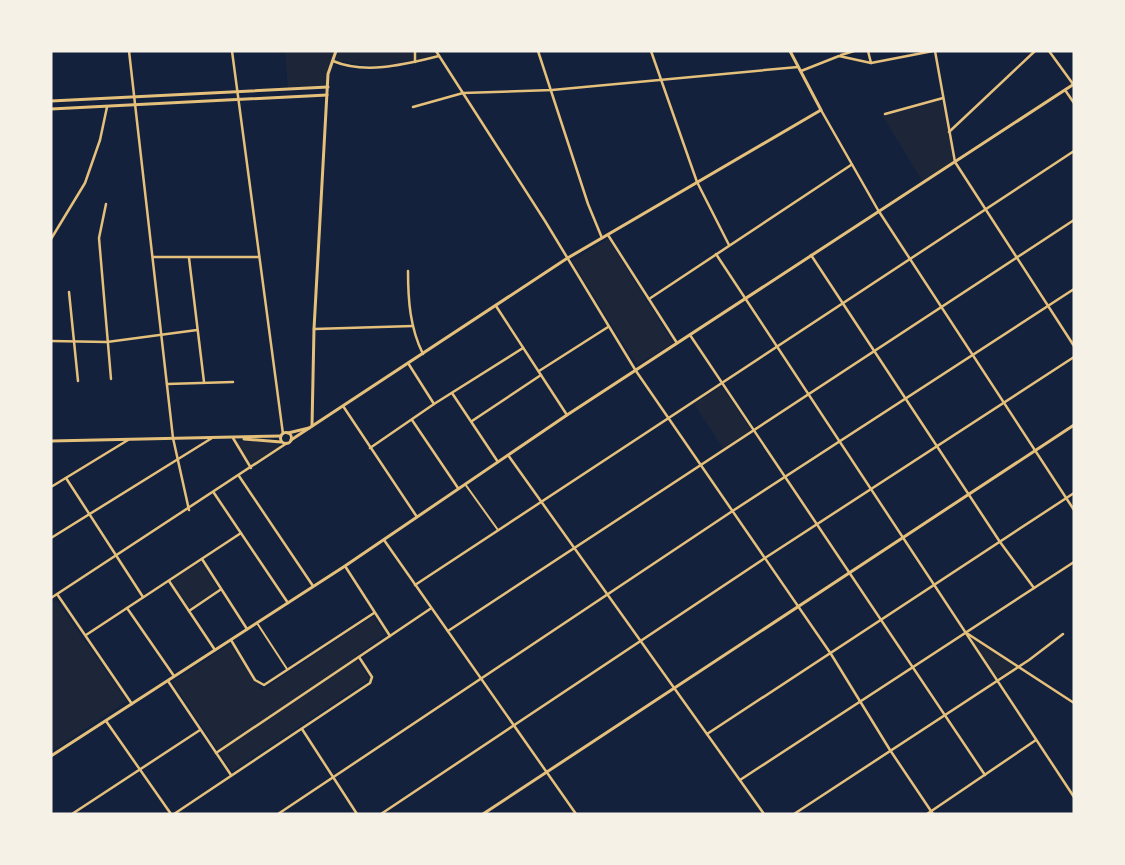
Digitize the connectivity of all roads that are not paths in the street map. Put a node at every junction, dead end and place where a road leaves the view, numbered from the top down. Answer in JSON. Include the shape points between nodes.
{"nodes":[{"id":1,"x":129,"y":51,"type":"edge"},
{"id":2,"x":232,"y":51,"type":"edge"},
{"id":3,"x":336,"y":51,"type":"edge"},
{"id":4,"x":415,"y":51,"type":"edge"},
{"id":5,"x":436,"y":51,"type":"edge"},
{"id":6,"x":538,"y":51,"type":"edge"},
{"id":7,"x":651,"y":51,"type":"edge"},
{"id":8,"x":790,"y":51,"type":"edge"},
{"id":9,"x":854,"y":51,"type":"edge"},
{"id":10,"x":868,"y":51,"type":"edge"},
{"id":11,"x":934,"y":51,"type":"edge"},
{"id":12,"x":1035,"y":51,"type":"edge"},
{"id":13,"x":1049,"y":51,"type":"edge"},
{"id":14,"x":439,"y":56,"type":"junction"},
{"id":15,"x":839,"y":56,"type":"junction"},
{"id":16,"x":333,"y":60,"type":"junction"},
{"id":17,"x":415,"y":62,"type":"junction"},
{"id":18,"x":871,"y":63,"type":"junction"},
{"id":19,"x":800,"y":69,"type":"junction"},
{"id":20,"x":661,"y":80,"type":"junction"},
{"id":21,"x":1073,"y":84,"type":"edge"},
{"id":22,"x":328,"y":87,"type":"junction"},
{"id":23,"x":552,"y":90,"type":"junction"},
{"id":24,"x":1064,"y":90,"type":"junction"},
{"id":25,"x":236,"y":91,"type":"junction"},
{"id":26,"x":463,"y":93,"type":"junction"},
{"id":27,"x":327,"y":95,"type":"junction"},
{"id":28,"x":134,"y":98,"type":"junction"},
{"id":29,"x":943,"y":98,"type":"junction"},
{"id":30,"x":237,"y":99,"type":"junction"},
{"id":31,"x":51,"y":102,"type":"edge"},
{"id":32,"x":1074,"y":104,"type":"edge"},
{"id":33,"x":135,"y":106,"type":"junction"},
{"id":34,"x":108,"y":107,"type":"junction"},
{"id":35,"x":413,"y":107,"type":"dead end"},
{"id":36,"x":51,"y":110,"type":"edge"},
{"id":37,"x":821,"y":110,"type":"junction"},
{"id":38,"x":885,"y":114,"type":"dead end"},
{"id":39,"x":948,"y":132,"type":"junction"},
{"id":40,"x":1074,"y":151,"type":"edge"},
{"id":41,"x":955,"y":162,"type":"junction"},
{"id":42,"x":851,"y":166,"type":"junction"},
{"id":43,"x":697,"y":182,"type":"junction"},
{"id":44,"x":106,"y":204,"type":"dead end"},
{"id":45,"x":878,"y":210,"type":"junction"},
{"id":46,"x":984,"y":210,"type":"junction"},
{"id":47,"x":1074,"y":220,"type":"edge"},
{"id":48,"x":608,"y":234,"type":"junction"},
{"id":49,"x":602,"y":238,"type":"junction"},
{"id":50,"x":51,"y":239,"type":"edge"},
{"id":51,"x":729,"y":245,"type":"junction"},
{"id":52,"x":716,"y":254,"type":"junction"},
{"id":53,"x":811,"y":254,"type":"junction"},
{"id":54,"x":258,"y":257,"type":"junction"},
{"id":55,"x":153,"y":258,"type":"junction"},
{"id":56,"x":189,"y":258,"type":"junction"},
{"id":57,"x":1016,"y":258,"type":"junction"},
{"id":58,"x":566,"y":259,"type":"junction"},
{"id":59,"x":908,"y":259,"type":"junction"},
{"id":60,"x":408,"y":271,"type":"dead end"},
{"id":61,"x":1074,"y":289,"type":"edge"},
{"id":62,"x":69,"y":292,"type":"dead end"},
{"id":63,"x":649,"y":299,"type":"junction"},
{"id":64,"x":744,"y":299,"type":"junction"},
{"id":65,"x":842,"y":302,"type":"junction"},
{"id":66,"x":496,"y":306,"type":"junction"},
{"id":67,"x":1047,"y":306,"type":"junction"},
{"id":68,"x":940,"y":307,"type":"junction"},
{"id":69,"x":413,"y":326,"type":"junction"},
{"id":70,"x":608,"y":327,"type":"junction"},
{"id":71,"x":314,"y":329,"type":"junction"},
{"id":72,"x":197,"y":330,"type":"junction"},
{"id":73,"x":690,"y":335,"type":"junction"},
{"id":74,"x":162,"y":336,"type":"junction"},
{"id":75,"x":51,"y":340,"type":"edge"},
{"id":76,"x":74,"y":341,"type":"junction"},
{"id":77,"x":107,"y":342,"type":"junction"},
{"id":78,"x":677,"y":344,"type":"junction"},
{"id":79,"x":776,"y":346,"type":"junction"},
{"id":80,"x":1074,"y":346,"type":"edge"},
{"id":81,"x":523,"y":348,"type":"junction"},
{"id":82,"x":875,"y":351,"type":"junction"},
{"id":83,"x":423,"y":354,"type":"junction"},
{"id":84,"x":972,"y":355,"type":"junction"},
{"id":85,"x":1074,"y":357,"type":"edge"},
{"id":86,"x":408,"y":363,"type":"junction"},
{"id":87,"x":539,"y":371,"type":"junction"},
{"id":88,"x":636,"y":371,"type":"junction"},
{"id":89,"x":542,"y":375,"type":"junction"},
{"id":90,"x":111,"y":379,"type":"dead end"},
{"id":91,"x":78,"y":381,"type":"dead end"},
{"id":92,"x":204,"y":382,"type":"junction"},
{"id":93,"x":233,"y":382,"type":"dead end"},
{"id":94,"x":721,"y":382,"type":"junction"},
{"id":95,"x":167,"y":384,"type":"junction"},
{"id":96,"x":452,"y":393,"type":"junction"},
{"id":97,"x":808,"y":395,"type":"junction"},
{"id":98,"x":906,"y":398,"type":"junction"},
{"id":99,"x":1003,"y":403,"type":"junction"},
{"id":100,"x":434,"y":404,"type":"junction"},
{"id":101,"x":342,"y":406,"type":"junction"},
{"id":102,"x":567,"y":415,"type":"junction"},
{"id":103,"x":669,"y":417,"type":"junction"},
{"id":104,"x":412,"y":420,"type":"junction"},
{"id":105,"x":472,"y":421,"type":"junction"},
{"id":106,"x":1074,"y":425,"type":"edge"},
{"id":107,"x":312,"y":427,"type":"junction"},
{"id":108,"x":754,"y":430,"type":"junction"},
{"id":109,"x":288,"y":433,"type":"junction"},
{"id":110,"x":282,"y":435,"type":"junction"},
{"id":111,"x":131,"y":438,"type":"junction"},
{"id":112,"x":173,"y":438,"type":"junction"},
{"id":113,"x":212,"y":438,"type":"junction"},
{"id":114,"x":233,"y":438,"type":"junction"},
{"id":115,"x":51,"y":441,"type":"edge"},
{"id":116,"x":281,"y":442,"type":"junction"},
{"id":117,"x":289,"y":442,"type":"junction"},
{"id":118,"x":838,"y":442,"type":"junction"},
{"id":119,"x":937,"y":446,"type":"junction"},
{"id":120,"x":370,"y":448,"type":"junction"},
{"id":121,"x":1034,"y":450,"type":"junction"},
{"id":122,"x":508,"y":455,"type":"junction"},
{"id":123,"x":178,"y":461,"type":"junction"},
{"id":124,"x":498,"y":462,"type":"junction"},
{"id":125,"x":700,"y":466,"type":"junction"},
{"id":126,"x":251,"y":468,"type":"junction"},
{"id":127,"x":239,"y":476,"type":"junction"},
{"id":128,"x":785,"y":477,"type":"junction"},
{"id":129,"x":66,"y":478,"type":"junction"},
{"id":130,"x":465,"y":484,"type":"junction"},
{"id":131,"x":51,"y":487,"type":"edge"},
{"id":132,"x":458,"y":488,"type":"junction"},
{"id":133,"x":871,"y":490,"type":"junction"},
{"id":134,"x":214,"y":493,"type":"junction"},
{"id":135,"x":1074,"y":493,"type":"edge"},
{"id":136,"x":969,"y":494,"type":"junction"},
{"id":137,"x":1066,"y":498,"type":"junction"},
{"id":138,"x":542,"y":500,"type":"junction"},
{"id":139,"x":189,"y":510,"type":"junction"},
{"id":140,"x":1074,"y":510,"type":"edge"},
{"id":141,"x":731,"y":512,"type":"junction"},
{"id":142,"x":88,"y":514,"type":"junction"},
{"id":143,"x":417,"y":517,"type":"junction"},
{"id":144,"x":817,"y":524,"type":"junction"},
{"id":145,"x":498,"y":530,"type":"junction"},
{"id":146,"x":241,"y":533,"type":"junction"},
{"id":147,"x":51,"y":538,"type":"edge"},
{"id":148,"x":903,"y":538,"type":"junction"},
{"id":149,"x":384,"y":540,"type":"junction"},
{"id":150,"x":1000,"y":542,"type":"junction"},
{"id":151,"x":574,"y":548,"type":"junction"},
{"id":152,"x":116,"y":557,"type":"junction"},
{"id":153,"x":765,"y":558,"type":"junction"},
{"id":154,"x":202,"y":559,"type":"junction"},
{"id":155,"x":1074,"y":562,"type":"edge"},
{"id":156,"x":345,"y":566,"type":"junction"},
{"id":157,"x":849,"y":573,"type":"junction"},
{"id":158,"x":168,"y":581,"type":"junction"},
{"id":159,"x":415,"y":585,"type":"junction"},
{"id":160,"x":934,"y":585,"type":"junction"},
{"id":161,"x":313,"y":586,"type":"junction"},
{"id":162,"x":1034,"y":588,"type":"junction"},
{"id":163,"x":220,"y":590,"type":"junction"},
{"id":164,"x":57,"y":594,"type":"junction"},
{"id":165,"x":607,"y":594,"type":"junction"},
{"id":166,"x":143,"y":597,"type":"junction"},
{"id":167,"x":51,"y":598,"type":"edge"},
{"id":168,"x":288,"y":603,"type":"junction"},
{"id":169,"x":797,"y":606,"type":"junction"},
{"id":170,"x":127,"y":608,"type":"junction"},
{"id":171,"x":431,"y":608,"type":"junction"},
{"id":172,"x":189,"y":611,"type":"junction"},
{"id":173,"x":374,"y":613,"type":"junction"},
{"id":174,"x":880,"y":621,"type":"junction"},
{"id":175,"x":257,"y":623,"type":"junction"},
{"id":176,"x":247,"y":629,"type":"junction"},
{"id":177,"x":448,"y":631,"type":"junction"},
{"id":178,"x":966,"y":633,"type":"junction"},
{"id":179,"x":1063,"y":634,"type":"dead end"},
{"id":180,"x":86,"y":635,"type":"junction"},
{"id":181,"x":390,"y":636,"type":"junction"},
{"id":182,"x":231,"y":640,"type":"junction"},
{"id":183,"x":641,"y":641,"type":"junction"},
{"id":184,"x":215,"y":650,"type":"junction"},
{"id":185,"x":831,"y":654,"type":"junction"},
{"id":186,"x":359,"y":657,"type":"junction"},
{"id":187,"x":1019,"y":666,"type":"junction"},
{"id":188,"x":912,"y":668,"type":"junction"},
{"id":189,"x":288,"y":669,"type":"junction"},
{"id":190,"x":174,"y":676,"type":"junction"},
{"id":191,"x":480,"y":678,"type":"junction"},
{"id":192,"x":168,"y":681,"type":"junction"},
{"id":193,"x":997,"y":681,"type":"junction"},
{"id":194,"x":674,"y":688,"type":"junction"},
{"id":195,"x":860,"y":702,"type":"junction"},
{"id":196,"x":1074,"y":703,"type":"edge"},
{"id":197,"x":132,"y":704,"type":"junction"},
{"id":198,"x":945,"y":714,"type":"junction"},
{"id":199,"x":106,"y":720,"type":"junction"},
{"id":200,"x":514,"y":726,"type":"junction"},
{"id":201,"x":302,"y":728,"type":"junction"},
{"id":202,"x":200,"y":730,"type":"junction"},
{"id":203,"x":707,"y":734,"type":"junction"},
{"id":204,"x":1036,"y":740,"type":"junction"},
{"id":205,"x":890,"y":750,"type":"junction"},
{"id":206,"x":216,"y":752,"type":"junction"},
{"id":207,"x":51,"y":756,"type":"edge"},
{"id":208,"x":141,"y":768,"type":"junction"},
{"id":209,"x":546,"y":772,"type":"junction"},
{"id":210,"x":231,"y":775,"type":"junction"},
{"id":211,"x":985,"y":775,"type":"junction"},
{"id":212,"x":333,"y":777,"type":"junction"},
{"id":213,"x":740,"y":780,"type":"junction"},
{"id":214,"x":1074,"y":797,"type":"edge"},
{"id":215,"x":932,"y":812,"type":"edge"},
{"id":216,"x":72,"y":814,"type":"edge"},
{"id":217,"x":173,"y":814,"type":"edge"},
{"id":218,"x":278,"y":814,"type":"edge"},
{"id":219,"x":357,"y":814,"type":"edge"},
{"id":220,"x":381,"y":814,"type":"edge"},
{"id":221,"x":483,"y":814,"type":"edge"},
{"id":222,"x":576,"y":814,"type":"edge"},
{"id":223,"x":764,"y":814,"type":"edge"},
{"id":224,"x":794,"y":814,"type":"edge"},
{"id":225,"x":927,"y":814,"type":"edge"}],
"edges":[{"from":1,"to":28,"type":"street"},
{"from":2,"to":25,"type":"street"},
{"from":3,"to":16,"type":"street"},
{"from":4,"to":17,"type":"street"},
{"from":5,"to":14,"type":"street"},
{"from":6,"to":23,"type":"street"},
{"from":7,"to":20,"type":"street"},
{"from":8,"to":19,"type":"street"},
{"from":9,"to":15,"type":"street"},
{"from":10,"to":18,"type":"street"},
{"from":11,"to":18,"type":"street"},
{"from":11,"to":29,"type":"street"},
{"from":12,"to":39,"type":"street"},
{"from":13,"to":21,"type":"street"},
{"from":14,"to":17,"type":"street"},
{"from":14,"to":26,"type":"street"},
{"from":15,"to":18,"type":"street"},
{"from":15,"to":19,"type":"street"},
{"from":16,"to":17,"type":"street","via":[[380,67]]},
{"from":16,"to":22,"type":"street"},
{"from":19,"to":20,"type":"street"},
{"from":19,"to":37,"type":"street"},
{"from":20,"to":23,"type":"street"},
{"from":20,"to":43,"type":"street"},
{"from":21,"to":24,"type":"street"},
{"from":22,"to":25,"type":"street"},
{"from":22,"to":27,"type":"street"},
{"from":23,"to":26,"type":"street"},
{"from":23,"to":49,"type":"street"},
{"from":24,"to":32,"type":"street"},
{"from":24,"to":41,"type":"street"},
{"from":25,"to":28,"type":"street"},
{"from":25,"to":30,"type":"street"},
{"from":26,"to":35,"type":"street"},
{"from":26,"to":58,"type":"street"},
{"from":27,"to":30,"type":"street"},
{"from":27,"to":71,"type":"street"},
{"from":28,"to":31,"type":"street"},
{"from":28,"to":33,"type":"street"},
{"from":29,"to":38,"type":"street"},
{"from":29,"to":39,"type":"street"},
{"from":30,"to":33,"type":"street"},
{"from":30,"to":54,"type":"street"},
{"from":33,"to":34,"type":"street"},
{"from":33,"to":55,"type":"street"},
{"from":34,"to":36,"type":"street"},
{"from":34,"to":50,"type":"street","via":[[85,183]]},
{"from":37,"to":42,"type":"street"},
{"from":37,"to":43,"type":"street"},
{"from":39,"to":41,"type":"street"},
{"from":40,"to":46,"type":"street"},
{"from":41,"to":45,"type":"street"},
{"from":41,"to":46,"type":"street"},
{"from":42,"to":45,"type":"street"},
{"from":42,"to":51,"type":"street"},
{"from":43,"to":48,"type":"street"},
{"from":43,"to":51,"type":"street"},
{"from":44,"to":77,"type":"street","via":[[99,238]]},
{"from":45,"to":53,"type":"street"},
{"from":45,"to":59,"type":"street"},
{"from":46,"to":57,"type":"street"},
{"from":46,"to":59,"type":"street"},
{"from":47,"to":57,"type":"street"},
{"from":48,"to":49,"type":"street"},
{"from":48,"to":63,"type":"street"},
{"from":49,"to":58,"type":"street"},
{"from":51,"to":52,"type":"street"},
{"from":52,"to":63,"type":"street"},
{"from":52,"to":64,"type":"street"},
{"from":53,"to":64,"type":"street"},
{"from":53,"to":65,"type":"street"},
{"from":54,"to":56,"type":"street"},
{"from":54,"to":110,"type":"street"},
{"from":55,"to":56,"type":"street"},
{"from":55,"to":74,"type":"street"},
{"from":56,"to":72,"type":"street"},
{"from":57,"to":67,"type":"street"},
{"from":57,"to":68,"type":"street"},
{"from":58,"to":66,"type":"street"},
{"from":58,"to":70,"type":"street"},
{"from":59,"to":65,"type":"street"},
{"from":59,"to":68,"type":"street"},
{"from":60,"to":69,"type":"street","via":[[408,302]]},
{"from":61,"to":67,"type":"street"},
{"from":62,"to":76,"type":"street"},
{"from":63,"to":78,"type":"street"},
{"from":64,"to":73,"type":"street"},
{"from":64,"to":79,"type":"street"},
{"from":65,"to":79,"type":"street"},
{"from":65,"to":82,"type":"street"},
{"from":66,"to":81,"type":"street"},
{"from":66,"to":83,"type":"street"},
{"from":67,"to":80,"type":"street"},
{"from":67,"to":84,"type":"street"},
{"from":68,"to":82,"type":"street"},
{"from":68,"to":84,"type":"street"},
{"from":69,"to":71,"type":"street"},
{"from":69,"to":83,"type":"street"},
{"from":70,"to":87,"type":"street"},
{"from":70,"to":88,"type":"street"},
{"from":71,"to":107,"type":"street"},
{"from":72,"to":74,"type":"street"},
{"from":72,"to":92,"type":"street"},
{"from":73,"to":78,"type":"street"},
{"from":73,"to":94,"type":"street"},
{"from":74,"to":77,"type":"street"},
{"from":74,"to":95,"type":"street"},
{"from":75,"to":76,"type":"street"},
{"from":76,"to":77,"type":"street"},
{"from":76,"to":91,"type":"street"},
{"from":77,"to":90,"type":"street"},
{"from":78,"to":88,"type":"street"},
{"from":79,"to":94,"type":"street"},
{"from":79,"to":97,"type":"street"},
{"from":81,"to":87,"type":"street"},
{"from":81,"to":96,"type":"street"},
{"from":82,"to":97,"type":"street"},
{"from":82,"to":98,"type":"street"},
{"from":83,"to":86,"type":"street"},
{"from":84,"to":98,"type":"street"},
{"from":84,"to":99,"type":"street"},
{"from":85,"to":99,"type":"street"},
{"from":86,"to":100,"type":"street"},
{"from":86,"to":101,"type":"street"},
{"from":87,"to":89,"type":"street"},
{"from":88,"to":102,"type":"street"},
{"from":88,"to":103,"type":"street"},
{"from":89,"to":102,"type":"street"},
{"from":89,"to":105,"type":"street"},
{"from":92,"to":93,"type":"street"},
{"from":92,"to":95,"type":"street"},
{"from":94,"to":103,"type":"street"},
{"from":94,"to":108,"type":"street"},
{"from":95,"to":112,"type":"street"},
{"from":96,"to":100,"type":"street"},
{"from":96,"to":105,"type":"street"},
{"from":97,"to":108,"type":"street"},
{"from":97,"to":118,"type":"street"},
{"from":98,"to":118,"type":"street"},
{"from":98,"to":119,"type":"street"},
{"from":99,"to":119,"type":"street"},
{"from":99,"to":121,"type":"street"},
{"from":100,"to":104,"type":"street"},
{"from":101,"to":107,"type":"street"},
{"from":101,"to":120,"type":"street"},
{"from":102,"to":122,"type":"street"},
{"from":103,"to":125,"type":"street"},
{"from":103,"to":138,"type":"street"},
{"from":104,"to":120,"type":"street"},
{"from":104,"to":132,"type":"street"},
{"from":105,"to":124,"type":"street"},
{"from":106,"to":121,"type":"street"},
{"from":107,"to":109,"type":"street"},
{"from":107,"to":117,"type":"street"},
{"from":108,"to":125,"type":"street"},
{"from":108,"to":128,"type":"street"},
{"from":109,"to":110,"type":"street"},
{"from":109,"to":117,"type":"street"},
{"from":110,"to":114,"type":"street"},
{"from":110,"to":116,"type":"street"},
{"from":111,"to":112,"type":"street"},
{"from":111,"to":115,"type":"street"},
{"from":111,"to":129,"type":"street"},
{"from":112,"to":113,"type":"street"},
{"from":112,"to":123,"type":"street"},
{"from":113,"to":114,"type":"street"},
{"from":113,"to":123,"type":"street"},
{"from":114,"to":116,"type":"street"},
{"from":114,"to":126,"type":"street"},
{"from":116,"to":117,"type":"street"},
{"from":117,"to":126,"type":"street"},
{"from":118,"to":128,"type":"street"},
{"from":118,"to":133,"type":"street"},
{"from":119,"to":133,"type":"street"},
{"from":119,"to":136,"type":"street"},
{"from":120,"to":143,"type":"street"},
{"from":121,"to":136,"type":"street"},
{"from":121,"to":137,"type":"street"},
{"from":122,"to":124,"type":"street"},
{"from":122,"to":138,"type":"street"},
{"from":123,"to":139,"type":"street"},
{"from":123,"to":142,"type":"street"},
{"from":124,"to":130,"type":"street"},
{"from":125,"to":141,"type":"street"},
{"from":125,"to":151,"type":"street"},
{"from":126,"to":127,"type":"street"},
{"from":127,"to":134,"type":"street"},
{"from":127,"to":161,"type":"street"},
{"from":128,"to":141,"type":"street"},
{"from":128,"to":144,"type":"street"},
{"from":129,"to":131,"type":"street"},
{"from":129,"to":142,"type":"street"},
{"from":130,"to":132,"type":"street"},
{"from":130,"to":145,"type":"street"},
{"from":132,"to":143,"type":"street"},
{"from":133,"to":144,"type":"street"},
{"from":133,"to":148,"type":"street"},
{"from":134,"to":139,"type":"street"},
{"from":134,"to":146,"type":"street"},
{"from":135,"to":137,"type":"street"},
{"from":136,"to":148,"type":"street"},
{"from":136,"to":150,"type":"street"},
{"from":137,"to":140,"type":"street"},
{"from":137,"to":150,"type":"street"},
{"from":138,"to":145,"type":"street"},
{"from":138,"to":151,"type":"street"},
{"from":139,"to":152,"type":"street"},
{"from":141,"to":153,"type":"street"},
{"from":141,"to":165,"type":"street"},
{"from":142,"to":147,"type":"street"},
{"from":142,"to":152,"type":"street"},
{"from":143,"to":149,"type":"street"},
{"from":144,"to":153,"type":"street"},
{"from":144,"to":157,"type":"street"},
{"from":145,"to":159,"type":"street"},
{"from":146,"to":154,"type":"street"},
{"from":146,"to":168,"type":"street"},
{"from":148,"to":157,"type":"street"},
{"from":148,"to":160,"type":"street"},
{"from":149,"to":156,"type":"street"},
{"from":149,"to":159,"type":"street"},
{"from":150,"to":160,"type":"street"},
{"from":150,"to":162,"type":"street"},
{"from":151,"to":165,"type":"street"},
{"from":151,"to":177,"type":"street"},
{"from":152,"to":164,"type":"street"},
{"from":152,"to":166,"type":"street"},
{"from":153,"to":169,"type":"street"},
{"from":153,"to":183,"type":"street"},
{"from":154,"to":158,"type":"street"},
{"from":154,"to":163,"type":"street"},
{"from":155,"to":162,"type":"street"},
{"from":156,"to":161,"type":"street"},
{"from":156,"to":173,"type":"street"},
{"from":157,"to":169,"type":"street"},
{"from":157,"to":174,"type":"street"},
{"from":158,"to":166,"type":"street"},
{"from":158,"to":172,"type":"street"},
{"from":159,"to":171,"type":"street"},
{"from":160,"to":174,"type":"street"},
{"from":160,"to":178,"type":"street"},
{"from":161,"to":168,"type":"street"},
{"from":162,"to":178,"type":"street"},
{"from":163,"to":172,"type":"street"},
{"from":163,"to":176,"type":"street"},
{"from":164,"to":167,"type":"street"},
{"from":164,"to":180,"type":"street"},
{"from":165,"to":183,"type":"street"},
{"from":165,"to":191,"type":"street"},
{"from":166,"to":170,"type":"street"},
{"from":168,"to":175,"type":"street"},
{"from":169,"to":185,"type":"street"},
{"from":169,"to":194,"type":"street"},
{"from":170,"to":180,"type":"street"},
{"from":170,"to":190,"type":"street"},
{"from":171,"to":177,"type":"street"},
{"from":171,"to":181,"type":"street"},
{"from":172,"to":184,"type":"street"},
{"from":173,"to":181,"type":"street"},
{"from":173,"to":189,"type":"street"},
{"from":174,"to":185,"type":"street"},
{"from":174,"to":188,"type":"street"},
{"from":175,"to":176,"type":"street"},
{"from":175,"to":189,"type":"street"},
{"from":176,"to":182,"type":"street"},
{"from":177,"to":191,"type":"street"},
{"from":178,"to":187,"type":"street"},
{"from":178,"to":188,"type":"street"},
{"from":178,"to":193,"type":"street"},
{"from":179,"to":187,"type":"street"},
{"from":180,"to":197,"type":"street"},
{"from":181,"to":186,"type":"street"},
{"from":182,"to":184,"type":"street"},
{"from":182,"to":189,"type":"street","via":[[259,684],[266,684]]},
{"from":183,"to":194,"type":"street"},
{"from":183,"to":200,"type":"street"},
{"from":184,"to":190,"type":"street"},
{"from":185,"to":195,"type":"street"},
{"from":185,"to":203,"type":"street"},
{"from":186,"to":201,"type":"street","via":[[372,681]]},
{"from":186,"to":206,"type":"street"},
{"from":187,"to":193,"type":"street"},
{"from":187,"to":196,"type":"street"},
{"from":188,"to":195,"type":"street"},
{"from":188,"to":198,"type":"street"},
{"from":190,"to":192,"type":"street"},
{"from":191,"to":200,"type":"street"},
{"from":191,"to":212,"type":"street"},
{"from":192,"to":197,"type":"street"},
{"from":192,"to":202,"type":"street"},
{"from":193,"to":198,"type":"street"},
{"from":193,"to":204,"type":"street"},
{"from":194,"to":203,"type":"street"},
{"from":194,"to":209,"type":"street"},
{"from":195,"to":205,"type":"street"},
{"from":195,"to":213,"type":"street"},
{"from":197,"to":199,"type":"street"},
{"from":198,"to":205,"type":"street"},
{"from":198,"to":211,"type":"street"},
{"from":199,"to":207,"type":"street"},
{"from":199,"to":208,"type":"street"},
{"from":200,"to":209,"type":"street"},
{"from":200,"to":220,"type":"street"},
{"from":201,"to":210,"type":"street"},
{"from":201,"to":212,"type":"street"},
{"from":202,"to":206,"type":"street"},
{"from":202,"to":208,"type":"street"},
{"from":203,"to":213,"type":"street"},
{"from":204,"to":211,"type":"street"},
{"from":204,"to":214,"type":"street"},
{"from":205,"to":215,"type":"street"},
{"from":205,"to":224,"type":"street"},
{"from":206,"to":210,"type":"street"},
{"from":208,"to":216,"type":"street"},
{"from":208,"to":217,"type":"street"},
{"from":209,"to":221,"type":"street"},
{"from":209,"to":222,"type":"street"},
{"from":210,"to":217,"type":"street"},
{"from":211,"to":215,"type":"street"},
{"from":212,"to":218,"type":"street"},
{"from":212,"to":219,"type":"street"},
{"from":213,"to":223,"type":"street"},
{"from":215,"to":225,"type":"street"}]}
